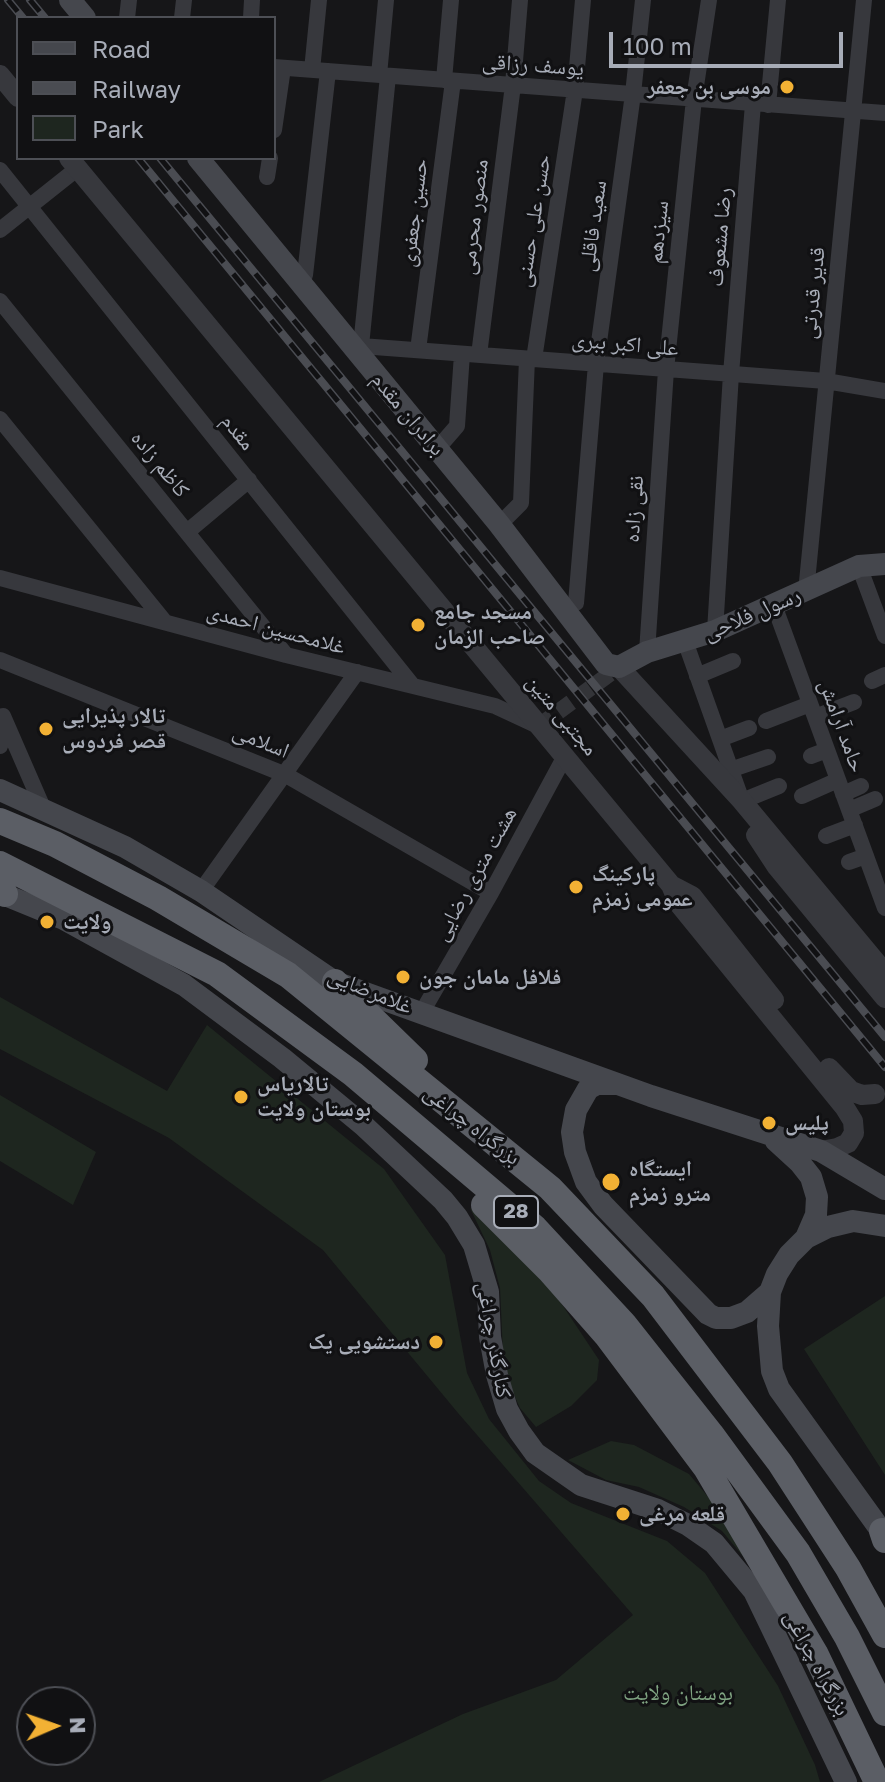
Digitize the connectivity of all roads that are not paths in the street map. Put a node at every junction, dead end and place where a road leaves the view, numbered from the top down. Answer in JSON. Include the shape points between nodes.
{"nodes":[{"id":1,"x":70,"y":0,"type":"edge"},
{"id":2,"x":81,"y":0,"type":"edge"},
{"id":3,"x":319,"y":0,"type":"edge"},
{"id":4,"x":386,"y":0,"type":"edge"},
{"id":5,"x":451,"y":0,"type":"edge"},
{"id":6,"x":520,"y":0,"type":"edge"},
{"id":7,"x":583,"y":0,"type":"edge"},
{"id":8,"x":643,"y":0,"type":"edge"},
{"id":9,"x":709,"y":0,"type":"edge"},
{"id":10,"x":778,"y":0,"type":"edge"},
{"id":11,"x":864,"y":0,"type":"edge"},
{"id":12,"x":83,"y":16,"type":"edge"},
{"id":13,"x":93,"y":16,"type":"edge"},
{"id":14,"x":278,"y":67,"type":"edge"},
{"id":15,"x":320,"y":70,"type":"junction"},
{"id":16,"x":0,"y":75,"type":"edge"},
{"id":17,"x":383,"y":75,"type":"junction"},
{"id":18,"x":449,"y":80,"type":"junction"},
{"id":19,"x":513,"y":85,"type":"junction"},
{"id":20,"x":575,"y":90,"type":"junction"},
{"id":21,"x":633,"y":94,"type":"junction"},
{"id":22,"x":16,"y":95,"type":"edge"},
{"id":23,"x":276,"y":98,"type":"edge"},
{"id":24,"x":694,"y":99,"type":"junction"},
{"id":25,"x":760,"y":104,"type":"junction"},
{"id":26,"x":853,"y":111,"type":"junction"},
{"id":27,"x":885,"y":113,"type":"edge"},
{"id":28,"x":200,"y":160,"type":"edge"},
{"id":29,"x":211,"y":160,"type":"edge"},
{"id":30,"x":270,"y":160,"type":"edge"},
{"id":31,"x":73,"y":163,"type":"edge"},
{"id":32,"x":0,"y":170,"type":"edge"},
{"id":33,"x":267,"y":177,"type":"dead end"},
{"id":34,"x":30,"y":206,"type":"junction"},
{"id":35,"x":0,"y":230,"type":"edge"},
{"id":36,"x":302,"y":279,"type":"junction"},
{"id":37,"x":0,"y":301,"type":"edge"},
{"id":38,"x":358,"y":348,"type":"junction"},
{"id":39,"x":418,"y":350,"type":"junction"},
{"id":40,"x":470,"y":354,"type":"junction"},
{"id":41,"x":530,"y":359,"type":"junction"},
{"id":42,"x":596,"y":364,"type":"junction"},
{"id":43,"x":666,"y":370,"type":"junction"},
{"id":44,"x":731,"y":374,"type":"junction"},
{"id":45,"x":826,"y":381,"type":"junction"},
{"id":46,"x":885,"y":391,"type":"edge"},
{"id":47,"x":0,"y":419,"type":"edge"},
{"id":48,"x":440,"y":444,"type":"junction"},
{"id":49,"x":249,"y":480,"type":"junction"},
{"id":50,"x":503,"y":520,"type":"junction"},
{"id":51,"x":187,"y":532,"type":"junction"},
{"id":52,"x":885,"y":564,"type":"edge"},
{"id":53,"x":859,"y":566,"type":"junction"},
{"id":54,"x":0,"y":578,"type":"edge"},
{"id":55,"x":806,"y":592,"type":"junction"},
{"id":56,"x":774,"y":605,"type":"junction"},
{"id":57,"x":571,"y":606,"type":"junction"},
{"id":58,"x":165,"y":622,"type":"junction"},
{"id":59,"x":715,"y":631,"type":"junction"},
{"id":60,"x":885,"y":636,"type":"edge"},
{"id":61,"x":685,"y":641,"type":"junction"},
{"id":62,"x":647,"y":652,"type":"junction"},
{"id":63,"x":286,"y":655,"type":"junction"},
{"id":64,"x":0,"y":660,"type":"edge"},
{"id":65,"x":733,"y":661,"type":"dead end"},
{"id":66,"x":619,"y":667,"type":"junction"},
{"id":67,"x":357,"y":672,"type":"junction"},
{"id":68,"x":697,"y":676,"type":"junction"},
{"id":69,"x":413,"y":686,"type":"junction"},
{"id":70,"x":854,"y":702,"type":"dead end"},
{"id":71,"x":813,"y":711,"type":"junction"},
{"id":72,"x":1,"y":714,"type":"edge"},
{"id":73,"x":766,"y":721,"type":"dead end"},
{"id":74,"x":539,"y":726,"type":"junction"},
{"id":75,"x":749,"y":728,"type":"dead end"},
{"id":76,"x":720,"y":739,"type":"junction"},
{"id":77,"x":0,"y":746,"type":"edge"},
{"id":78,"x":827,"y":750,"type":"junction"},
{"id":79,"x":565,"y":756,"type":"junction"},
{"id":80,"x":811,"y":756,"type":"dead end"},
{"id":81,"x":768,"y":757,"type":"dead end"},
{"id":82,"x":730,"y":770,"type":"junction"},
{"id":83,"x":286,"y":775,"type":"junction"},
{"id":84,"x":779,"y":786,"type":"dead end"},
{"id":85,"x":861,"y":786,"type":"dead end"},
{"id":86,"x":0,"y":790,"type":"edge"},
{"id":87,"x":802,"y":796,"type":"dead end"},
{"id":88,"x":875,"y":799,"type":"dead end"},
{"id":89,"x":742,"y":801,"type":"junction"},
{"id":90,"x":846,"y":802,"type":"junction"},
{"id":91,"x":43,"y":808,"type":"junction"},
{"id":92,"x":0,"y":821,"type":"edge"},
{"id":93,"x":826,"y":836,"type":"dead end"},
{"id":94,"x":866,"y":856,"type":"junction"},
{"id":95,"x":849,"y":862,"type":"dead end"},
{"id":96,"x":0,"y":864,"type":"edge"},
{"id":97,"x":671,"y":885,"type":"junction"},
{"id":98,"x":201,"y":891,"type":"junction"},
{"id":99,"x":2,"y":893,"type":"edge"},
{"id":100,"x":491,"y":893,"type":"junction"},
{"id":101,"x":885,"y":908,"type":"edge"},
{"id":102,"x":885,"y":973,"type":"edge"},
{"id":103,"x":335,"y":982,"type":"junction"},
{"id":104,"x":885,"y":998,"type":"edge"},
{"id":105,"x":422,"y":1012,"type":"junction"},
{"id":106,"x":353,"y":1074,"type":"junction"},
{"id":107,"x":618,"y":1084,"type":"junction"},
{"id":108,"x":875,"y":1094,"type":"dead end"},
{"id":109,"x":474,"y":1125,"type":"junction"},
{"id":110,"x":768,"y":1134,"type":"junction"},
{"id":111,"x":821,"y":1151,"type":"junction"},
{"id":112,"x":885,"y":1189,"type":"edge"},
{"id":113,"x":885,"y":1226,"type":"edge"},
{"id":114,"x":806,"y":1238,"type":"junction"},
{"id":115,"x":770,"y":1292,"type":"junction"},
{"id":116,"x":884,"y":1536,"type":"edge"},
{"id":117,"x":754,"y":1591,"type":"junction"},
{"id":118,"x":885,"y":1635,"type":"edge"},
{"id":119,"x":885,"y":1713,"type":"edge"},
{"id":120,"x":846,"y":1782,"type":"edge"},
{"id":121,"x":869,"y":1782,"type":"edge"},
{"id":122,"x":877,"y":1782,"type":"edge"}],
"edges":[{"from":1,"to":12,"type":"main road"},
{"from":2,"to":13,"type":"main road"},
{"from":3,"to":15,"type":"street"},
{"from":4,"to":17,"type":"street"},
{"from":5,"to":18,"type":"street","name":"حسین جعفری"},
{"from":6,"to":19,"type":"street","name":"منصور محرمی"},
{"from":7,"to":20,"type":"street","name":"حسن علی حسنی"},
{"from":8,"to":21,"type":"street","name":"سعید فاقلی"},
{"from":9,"to":24,"type":"street","name":"سیزدهم"},
{"from":10,"to":25,"type":"street","name":"رضا مشعوف"},
{"from":11,"to":26,"type":"street","name":"قدیر قدرتی"},
{"from":14,"to":15,"type":"street","name":"یوسف رزاقی"},
{"from":14,"to":23,"type":"street"},
{"from":15,"to":17,"type":"street","name":"یوسف رزاقی"},
{"from":15,"to":36,"type":"street"},
{"from":16,"to":22,"type":"street"},
{"from":17,"to":18,"type":"street","name":"یوسف رزاقی"},
{"from":17,"to":38,"type":"street"},
{"from":18,"to":19,"type":"street","name":"یوسف رزاقی"},
{"from":18,"to":39,"type":"street","name":"حسین جعفری"},
{"from":19,"to":20,"type":"street","name":"یوسف رزاقی"},
{"from":19,"to":40,"type":"street","name":"منصور محرمی"},
{"from":20,"to":21,"type":"street","name":"یوسف رزاقی"},
{"from":20,"to":41,"type":"street","name":"حسن علی حسنی"},
{"from":21,"to":24,"type":"street","name":"یوسف رزاقی"},
{"from":21,"to":42,"type":"street","name":"سعید فاقلی"},
{"from":24,"to":25,"type":"street","name":"یوسف رزاقی"},
{"from":24,"to":43,"type":"street","name":"سیزدهم"},
{"from":25,"to":26,"type":"street","name":"یوسف رزاقی"},
{"from":25,"to":44,"type":"street","name":"رضا مشعوف"},
{"from":26,"to":27,"type":"street","name":"یوسف رزاقی"},
{"from":26,"to":45,"type":"street","name":"قدیر قدرتی"},
{"from":28,"to":36,"type":"main road","name":"برادران مقدم"},
{"from":29,"to":36,"type":"main road","name":"برادران مقدم"},
{"from":30,"to":33,"type":"street"},
{"from":31,"to":34,"type":"street"},
{"from":31,"to":74,"type":"street","name":"مجتبی متین"},
{"from":32,"to":34,"type":"street","name":"مقدم"},
{"from":34,"to":35,"type":"street"},
{"from":34,"to":49,"type":"street","name":"مقدم"},
{"from":36,"to":38,"type":"main road","name":"برادران مقدم"},
{"from":37,"to":51,"type":"street","name":"کاظم زاده"},
{"from":38,"to":39,"type":"street","name":"علی اکبر ببری"},
{"from":38,"to":48,"type":"main road","name":"برادران مقدم"},
{"from":39,"to":40,"type":"street","name":"علی اکبر ببری"},
{"from":40,"to":41,"type":"street","name":"علی اکبر ببری"},
{"from":40,"to":48,"type":"street","name":"منصور محرمی","via":[[457,426]]},
{"from":41,"to":42,"type":"street","name":"علی اکبر ببری"},
{"from":41,"to":50,"type":"street","name":"حسن علی حسنی","via":[[521,503]]},
{"from":42,"to":43,"type":"street","name":"علی اکبر ببری"},
{"from":42,"to":57,"type":"street","name":"سعید فاقلی"},
{"from":43,"to":44,"type":"street","name":"علی اکبر ببری"},
{"from":43,"to":62,"type":"street","name":"نقی زاده"},
{"from":44,"to":45,"type":"street","name":"علی اکبر ببری"},
{"from":44,"to":59,"type":"street","name":"رضا مشعوف"},
{"from":45,"to":46,"type":"street","name":"علی اکبر ببری"},
{"from":45,"to":55,"type":"street","name":"قدیر قدرتی"},
{"from":47,"to":58,"type":"street"},
{"from":48,"to":50,"type":"main road","name":"برادران مقدم"},
{"from":49,"to":51,"type":"street"},
{"from":49,"to":69,"type":"street","name":"مقدم"},
{"from":50,"to":57,"type":"main road","name":"برادران مقدم"},
{"from":51,"to":63,"type":"street","name":"کاظم زاده"},
{"from":52,"to":53,"type":"main road","name":"رسول فلاحی"},
{"from":53,"to":55,"type":"main road","name":"رسول فلاحی"},
{"from":53,"to":60,"type":"street"},
{"from":54,"to":58,"type":"street","name":"غلامحسین احمدی"},
{"from":55,"to":56,"type":"main road","name":"رسول فلاحی"},
{"from":56,"to":59,"type":"main road","name":"رسول فلاحی"},
{"from":56,"to":71,"type":"street","name":"حامد آرامش"},
{"from":57,"to":66,"type":"main road","name":"برادران مقدم","via":[[616,655]]},
{"from":58,"to":63,"type":"street","name":"غلامحسین احمدی"},
{"from":59,"to":61,"type":"main road","name":"رسول فلاحی"},
{"from":61,"to":62,"type":"main road","name":"رسول فلاحی"},
{"from":61,"to":68,"type":"street"},
{"from":62,"to":66,"type":"main road","name":"رسول فلاحی"},
{"from":63,"to":67,"type":"street","name":"غلامحسین احمدی"},
{"from":64,"to":83,"type":"street","name":"اسلامی"},
{"from":65,"to":68,"type":"street"},
{"from":66,"to":89,"type":"street","name":"برادران مقدم"},
{"from":67,"to":69,"type":"street","name":"غلامحسین احمدی"},
{"from":67,"to":83,"type":"street"},
{"from":68,"to":76,"type":"street"},
{"from":69,"to":74,"type":"street","name":"غلامحسین احمدی","via":[[495,706]]},
{"from":70,"to":71,"type":"street"},
{"from":71,"to":73,"type":"street"},
{"from":71,"to":78,"type":"street","name":"حامد آرامش"},
{"from":72,"to":77,"type":"street"},
{"from":72,"to":91,"type":"street"},
{"from":74,"to":79,"type":"street","name":"مجتبی متین"},
{"from":75,"to":76,"type":"street"},
{"from":76,"to":82,"type":"street"},
{"from":78,"to":80,"type":"street"},
{"from":78,"to":90,"type":"street","name":"حامد آرامش"},
{"from":79,"to":97,"type":"street","name":"مجتبی متین"},
{"from":79,"to":100,"type":"street","name":"هشت متری رضایی"},
{"from":81,"to":82,"type":"street"},
{"from":82,"to":89,"type":"street"},
{"from":83,"to":98,"type":"street"},
{"from":83,"to":100,"type":"street","name":"اسلامی"},
{"from":84,"to":89,"type":"street"},
{"from":85,"to":90,"type":"street"},
{"from":86,"to":91,"type":"main road","name":"غلامرضایی"},
{"from":87,"to":90,"type":"street"},
{"from":88,"to":90,"type":"street"},
{"from":89,"to":102,"type":"street","name":"برادران مقدم"},
{"from":89,"to":104,"type":"street","via":[[758,840],[777,867]]},
{"from":90,"to":93,"type":"street"},
{"from":90,"to":94,"type":"street","name":"حامد آرامش"},
{"from":91,"to":98,"type":"main road","name":"غلامرضایی"},
{"from":92,"to":109,"type":"highway","name":"بزرگراه چراغی","number":"28","via":[[158,898],[288,975]]},
{"from":94,"to":95,"type":"street"},
{"from":94,"to":101,"type":"street","name":"حامد آرامش"},
{"from":96,"to":106,"type":"highway","name":"بزرگراه چراغی","number":"28","via":[[217,974]]},
{"from":97,"to":108,"type":"street","via":[[692,896],[839,1081],[862,1095]]},
{"from":97,"to":111,"type":"street","name":"مجتبی متین","via":[[679,904],[853,1121],[848,1143]]},
{"from":98,"to":103,"type":"main road","name":"غلامرضایی"},
{"from":99,"to":117,"type":"main road","name":"کنارگذر چراغی","via":[[64,919],[184,985],[363,1125],[443,1200],[474,1245],[488,1292],[490,1337],[507,1409],[535,1453],[581,1485],[688,1525],[714,1543]]},
{"from":100,"to":105,"type":"street","name":"هشت متری رضایی"},
{"from":103,"to":105,"type":"main road","name":"غلامرضایی"},
{"from":103,"to":109,"type":"highway"},
{"from":105,"to":107,"type":"main road","name":"غلامرضایی"},
{"from":106,"to":119,"type":"highway","name":"بزرگراه چراغی","number":"28","via":[[535,1228],[624,1324],[798,1553]]},
{"from":106,"to":122,"type":"highway","name":"بزرگراه چراغی","via":[[359,1091],[549,1270],[607,1336],[706,1468],[815,1653]]},
{"from":107,"to":110,"type":"main road","name":"غلامرضایی"},
{"from":107,"to":115,"type":"main road","via":[[588,1089],[576,1110],[572,1132],[586,1182],[708,1314],[731,1318]]},
{"from":109,"to":118,"type":"highway","name":"بزرگراه چراغی","number":"28","via":[[550,1188],[653,1296],[780,1463]]},
{"from":110,"to":111,"type":"main road","name":"غلامرضایی"},
{"from":110,"to":114,"type":"main road","via":[[811,1177],[816,1215]]},
{"from":111,"to":112,"type":"main road","name":"غلامرضایی"},
{"from":113,"to":114,"type":"main road","via":[[853,1221]]},
{"from":114,"to":115,"type":"main road","via":[[789,1255]]},
{"from":115,"to":116,"type":"main road","via":[[769,1350],[779,1389]]},
{"from":117,"to":120,"type":"main road","name":"کنارگذر چراغی"},
{"from":117,"to":121,"type":"main road","via":[[791,1635]]}]}
